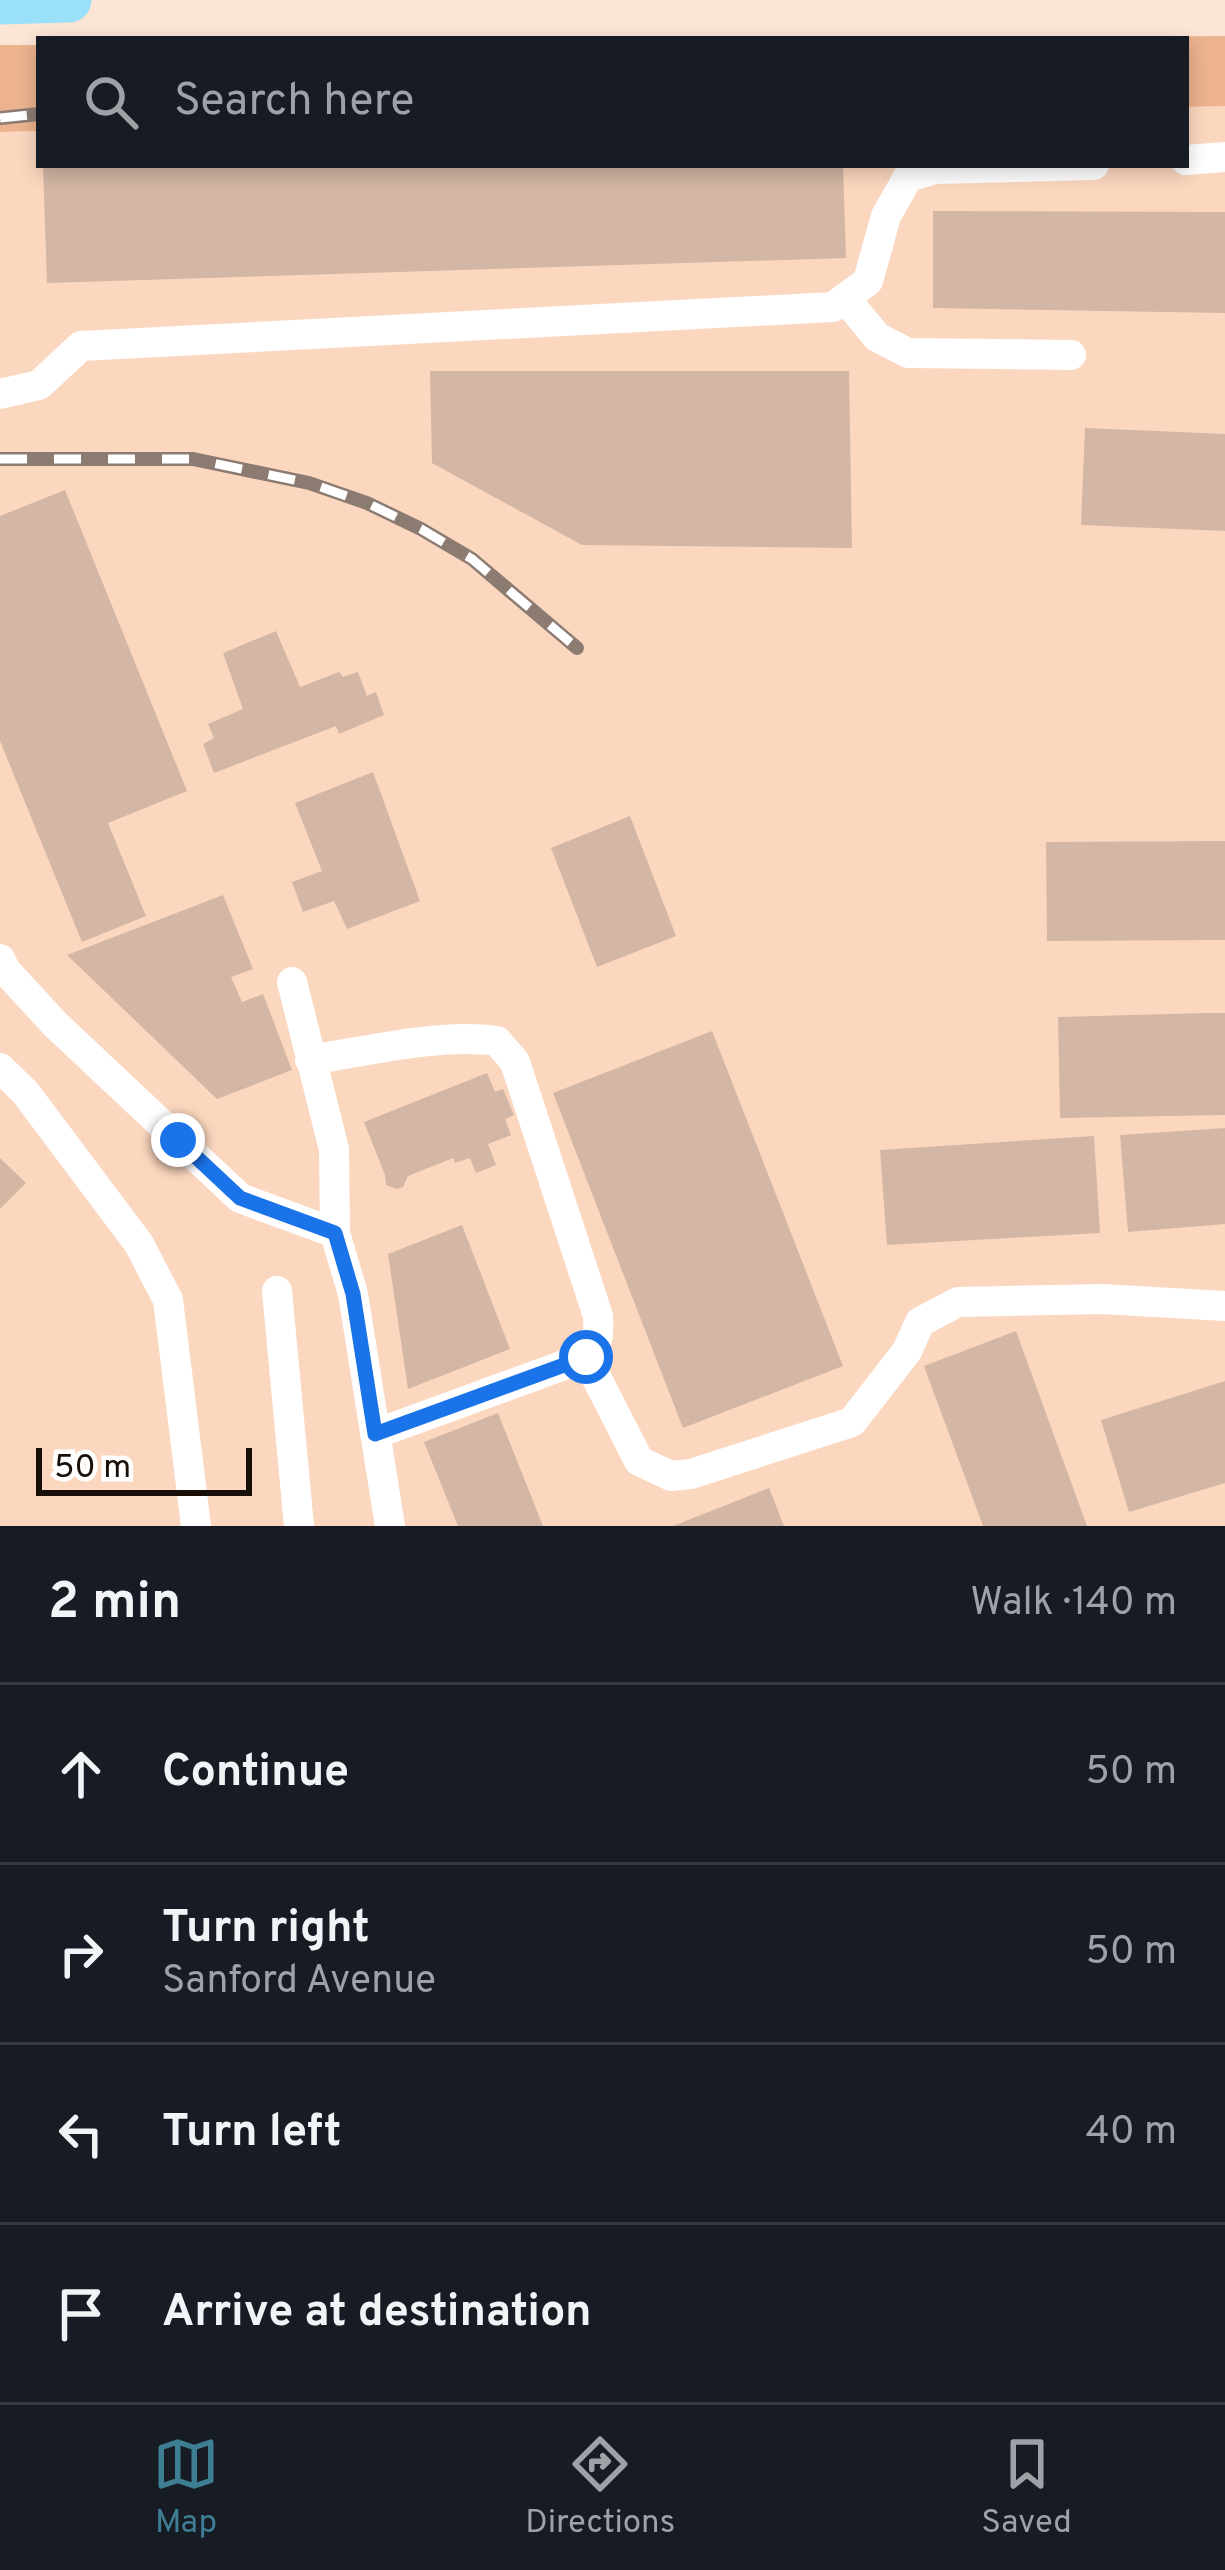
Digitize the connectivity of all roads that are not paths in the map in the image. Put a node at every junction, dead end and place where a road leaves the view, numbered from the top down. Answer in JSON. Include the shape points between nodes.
{"nodes":[{"id":1,"x":69,"y":0,"type":"edge"},
{"id":2,"x":0,"y":2,"type":"edge"},
{"id":3,"x":1225,"y":157,"type":"edge"},
{"id":4,"x":1189,"y":160,"type":"edge"},
{"id":5,"x":974,"y":168,"type":"edge"},
{"id":6,"x":845,"y":298,"type":"junction"},
{"id":7,"x":1071,"y":355,"type":"dead end"},
{"id":8,"x":0,"y":394,"type":"edge"},
{"id":9,"x":0,"y":958,"type":"edge"},
{"id":10,"x":292,"y":982,"type":"dead end"},
{"id":11,"x":310,"y":1060,"type":"junction"},
{"id":12,"x":0,"y":1068,"type":"edge"},
{"id":13,"x":335,"y":1233,"type":"junction"},
{"id":14,"x":277,"y":1291,"type":"dead end"},
{"id":15,"x":1225,"y":1306,"type":"edge"},
{"id":16,"x":586,"y":1357,"type":"junction"},
{"id":17,"x":375,"y":1434,"type":"junction"},
{"id":18,"x":196,"y":1526,"type":"edge"},
{"id":19,"x":299,"y":1526,"type":"edge"},
{"id":20,"x":390,"y":1526,"type":"edge"}],
"edges":[{"from":1,"to":2,"type":"highway"},
{"from":3,"to":4,"type":"street"},
{"from":5,"to":6,"type":"street","via":[[908,177],[886,216],[868,280]]},
{"from":6,"to":7,"type":"street","via":[[877,338],[908,353]]},
{"from":6,"to":8,"type":"street","via":[[833,307],[81,346],[39,385]]},
{"from":9,"to":13,"type":"street","via":[[55,1024],[240,1198]]},
{"from":10,"to":11,"type":"street"},
{"from":11,"to":13,"type":"street","via":[[334,1149]]},
{"from":11,"to":16,"type":"street","via":[[477,1038],[508,1052],[598,1316],[596,1347]]},
{"from":12,"to":18,"type":"street","via":[[139,1244],[168,1300]]},
{"from":13,"to":17,"type":"street"},
{"from":14,"to":19,"type":"street"},
{"from":15,"to":16,"type":"street","via":[[958,1302],[920,1322],[907,1352],[852,1422],[671,1476],[639,1461]]},
{"from":16,"to":17,"type":"street"},
{"from":17,"to":20,"type":"street"}]}
